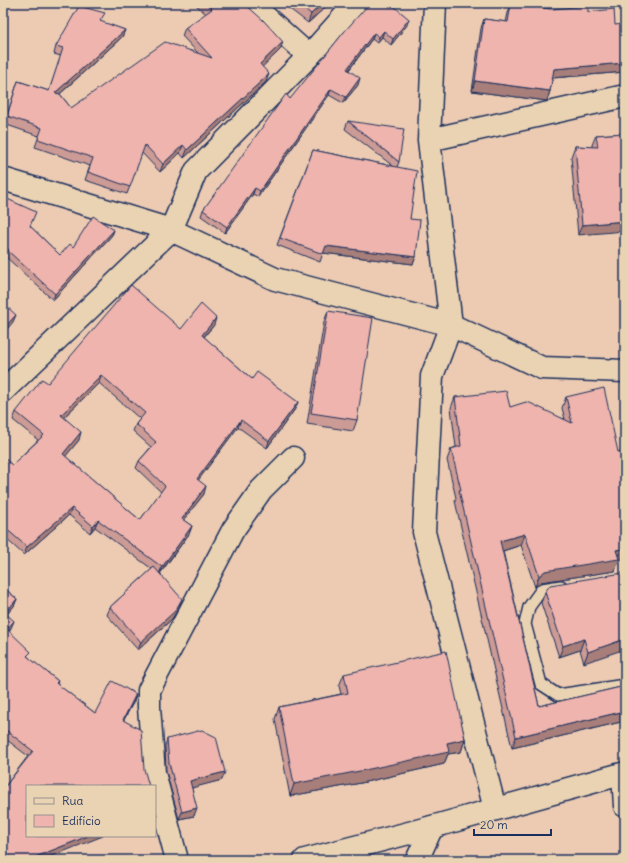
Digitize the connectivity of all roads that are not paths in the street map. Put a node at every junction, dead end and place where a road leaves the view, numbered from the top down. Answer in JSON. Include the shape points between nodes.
{"nodes":[{"id":1,"x":250,"y":3,"type":"edge"},
{"id":2,"x":356,"y":3,"type":"edge"},
{"id":3,"x":435,"y":3,"type":"edge"},
{"id":4,"x":309,"y":56,"type":"junction"},
{"id":5,"x":625,"y":96,"type":"edge"},
{"id":6,"x":429,"y":140,"type":"junction"},
{"id":7,"x":3,"y":179,"type":"edge"},
{"id":8,"x":171,"y":230,"type":"junction"},
{"id":9,"x":451,"y":325,"type":"junction"},
{"id":10,"x":625,"y":371,"type":"edge"},
{"id":11,"x":3,"y":391,"type":"edge"},
{"id":12,"x":294,"y":458,"type":"dead end"},
{"id":13,"x":572,"y":584,"type":"edge"},
{"id":14,"x":625,"y":685,"type":"edge"},
{"id":15,"x":624,"y":774,"type":"edge"},
{"id":16,"x":625,"y":806,"type":"edge"},
{"id":17,"x":495,"y":810,"type":"junction"},
{"id":18,"x":432,"y":827,"type":"junction"},
{"id":19,"x":420,"y":858,"type":"edge"},
{"id":20,"x":177,"y":860,"type":"edge"},
{"id":21,"x":305,"y":860,"type":"edge"}],
"edges":[{"from":1,"to":4,"type":"street"},
{"from":2,"to":4,"type":"street"},
{"from":3,"to":6,"type":"street"},
{"from":4,"to":8,"type":"street","via":[[196,171]]},
{"from":5,"to":6,"type":"street"},
{"from":6,"to":9,"type":"street"},
{"from":7,"to":8,"type":"street"},
{"from":8,"to":9,"type":"street","via":[[275,279]]},
{"from":8,"to":11,"type":"street"},
{"from":9,"to":10,"type":"street","via":[[542,368]]},
{"from":9,"to":17,"type":"street","via":[[432,376],[424,532]]},
{"from":12,"to":20,"type":"street","via":[[261,490],[233,530],[149,690],[154,773]]},
{"from":13,"to":14,"type":"lane","via":[[542,589],[529,607],[525,624],[541,684],[558,695]]},
{"from":15,"to":16,"type":"street"},
{"from":15,"to":17,"type":"street"},
{"from":17,"to":18,"type":"street"},
{"from":18,"to":19,"type":"street"},
{"from":18,"to":21,"type":"street"}]}
